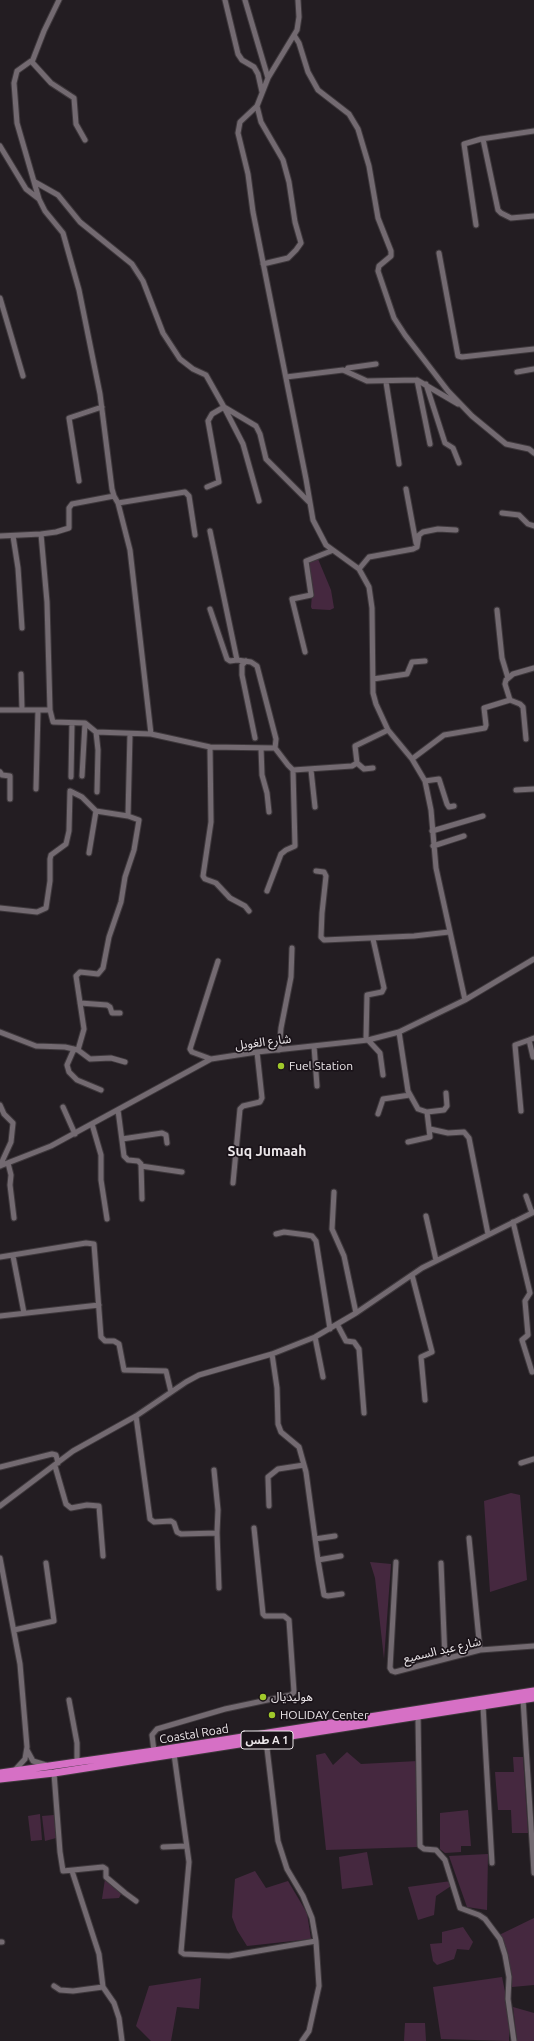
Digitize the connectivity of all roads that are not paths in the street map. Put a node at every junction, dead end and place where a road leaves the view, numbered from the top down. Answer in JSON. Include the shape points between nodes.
{"nodes":[{"id":1,"x":59,"y":0,"type":"edge"},
{"id":2,"x":225,"y":0,"type":"edge"},
{"id":3,"x":245,"y":0,"type":"edge"},
{"id":4,"x":298,"y":0,"type":"edge"},
{"id":5,"x":294,"y":35,"type":"junction"},
{"id":6,"x":32,"y":62,"type":"junction"},
{"id":7,"x":268,"y":78,"type":"junction"},
{"id":8,"x":262,"y":92,"type":"junction"},
{"id":9,"x":257,"y":106,"type":"junction"},
{"id":10,"x":534,"y":131,"type":"edge"},
{"id":11,"x":483,"y":139,"type":"junction"},
{"id":12,"x":86,"y":140,"type":"dead end"},
{"id":13,"x":0,"y":146,"type":"edge"},
{"id":14,"x":35,"y":182,"type":"junction"},
{"id":15,"x":39,"y":199,"type":"junction"},
{"id":16,"x":534,"y":216,"type":"edge"},
{"id":17,"x":476,"y":225,"type":"dead end"},
{"id":18,"x":439,"y":253,"type":"dead end"},
{"id":19,"x":263,"y":264,"type":"junction"},
{"id":20,"x":0,"y":298,"type":"edge"},
{"id":21,"x":534,"y":349,"type":"edge"},
{"id":22,"x":376,"y":364,"type":"dead end"},
{"id":23,"x":534,"y":369,"type":"edge"},
{"id":24,"x":346,"y":371,"type":"junction"},
{"id":25,"x":517,"y":372,"type":"dead end"},
{"id":26,"x":23,"y":376,"type":"dead end"},
{"id":27,"x":286,"y":376,"type":"junction"},
{"id":28,"x":417,"y":380,"type":"junction"},
{"id":29,"x":386,"y":382,"type":"junction"},
{"id":30,"x":426,"y":384,"type":"junction"},
{"id":31,"x":461,"y":405,"type":"junction"},
{"id":32,"x":102,"y":407,"type":"junction"},
{"id":33,"x":224,"y":407,"type":"junction"},
{"id":34,"x":430,"y":444,"type":"dead end"},
{"id":35,"x":534,"y":453,"type":"edge"},
{"id":36,"x":459,"y":462,"type":"dead end"},
{"id":37,"x":399,"y":464,"type":"dead end"},
{"id":38,"x":79,"y":481,"type":"dead end"},
{"id":39,"x":207,"y":487,"type":"dead end"},
{"id":40,"x":406,"y":489,"type":"dead end"},
{"id":41,"x":114,"y":496,"type":"junction"},
{"id":42,"x":259,"y":501,"type":"dead end"},
{"id":43,"x":118,"y":502,"type":"junction"},
{"id":44,"x":309,"y":502,"type":"junction"},
{"id":45,"x":502,"y":513,"type":"dead end"},
{"id":46,"x":534,"y":526,"type":"edge"},
{"id":47,"x":456,"y":530,"type":"dead end"},
{"id":48,"x":210,"y":531,"type":"dead end"},
{"id":49,"x":41,"y":534,"type":"junction"},
{"id":50,"x":195,"y":535,"type":"dead end"},
{"id":51,"x":0,"y":536,"type":"edge"},
{"id":52,"x":14,"y":536,"type":"junction"},
{"id":53,"x":417,"y":547,"type":"junction"},
{"id":54,"x":331,"y":551,"type":"junction"},
{"id":55,"x":359,"y":569,"type":"junction"},
{"id":56,"x":210,"y":609,"type":"dead end"},
{"id":57,"x":497,"y":610,"type":"dead end"},
{"id":58,"x":22,"y":628,"type":"dead end"},
{"id":59,"x":304,"y":652,"type":"dead end"},
{"id":60,"x":236,"y":660,"type":"junction"},
{"id":61,"x":246,"y":661,"type":"junction"},
{"id":62,"x":425,"y":661,"type":"dead end"},
{"id":63,"x":534,"y":668,"type":"edge"},
{"id":64,"x":21,"y":674,"type":"dead end"},
{"id":65,"x":508,"y":678,"type":"junction"},
{"id":66,"x":373,"y":679,"type":"junction"},
{"id":67,"x":510,"y":700,"type":"junction"},
{"id":68,"x":0,"y":710,"type":"edge"},
{"id":69,"x":22,"y":710,"type":"junction"},
{"id":70,"x":38,"y":710,"type":"junction"},
{"id":71,"x":50,"y":710,"type":"junction"},
{"id":72,"x":72,"y":724,"type":"junction"},
{"id":73,"x":84,"y":724,"type":"junction"},
{"id":74,"x":388,"y":730,"type":"junction"},
{"id":75,"x":96,"y":732,"type":"junction"},
{"id":76,"x":130,"y":734,"type":"junction"},
{"id":77,"x":151,"y":734,"type":"junction"},
{"id":78,"x":255,"y":738,"type":"dead end"},
{"id":79,"x":526,"y":739,"type":"dead end"},
{"id":80,"x":210,"y":747,"type":"junction"},
{"id":81,"x":261,"y":748,"type":"junction"},
{"id":82,"x":275,"y":748,"type":"junction"},
{"id":83,"x":412,"y":759,"type":"junction"},
{"id":84,"x":357,"y":763,"type":"junction"},
{"id":85,"x":373,"y":768,"type":"dead end"},
{"id":86,"x":293,"y":770,"type":"junction"},
{"id":87,"x":311,"y":770,"type":"junction"},
{"id":88,"x":0,"y":772,"type":"edge"},
{"id":89,"x":82,"y":776,"type":"dead end"},
{"id":90,"x":71,"y":777,"type":"dead end"},
{"id":91,"x":425,"y":781,"type":"junction"},
{"id":92,"x":36,"y":789,"type":"dead end"},
{"id":93,"x":534,"y":789,"type":"edge"},
{"id":94,"x":516,"y":790,"type":"dead end"},
{"id":95,"x":97,"y":792,"type":"dead end"},
{"id":96,"x":10,"y":799,"type":"dead end"},
{"id":97,"x":454,"y":806,"type":"dead end"},
{"id":98,"x":315,"y":807,"type":"dead end"},
{"id":99,"x":96,"y":811,"type":"junction"},
{"id":100,"x":269,"y":812,"type":"dead end"},
{"id":101,"x":128,"y":816,"type":"junction"},
{"id":102,"x":483,"y":816,"type":"dead end"},
{"id":103,"x":432,"y":831,"type":"junction"},
{"id":104,"x":464,"y":836,"type":"dead end"},
{"id":105,"x":433,"y":846,"type":"junction"},
{"id":106,"x":89,"y":853,"type":"dead end"},
{"id":107,"x":316,"y":871,"type":"dead end"},
{"id":108,"x":267,"y":890,"type":"dead end"},
{"id":109,"x":0,"y":908,"type":"edge"},
{"id":110,"x":249,"y":911,"type":"dead end"},
{"id":111,"x":449,"y":932,"type":"junction"},
{"id":112,"x":373,"y":939,"type":"junction"},
{"id":113,"x":292,"y":948,"type":"dead end"},
{"id":114,"x":534,"y":959,"type":"edge"},
{"id":115,"x":218,"y":961,"type":"dead end"},
{"id":116,"x":465,"y":1000,"type":"junction"},
{"id":117,"x":80,"y":1003,"type":"junction"},
{"id":118,"x":120,"y":1013,"type":"dead end"},
{"id":119,"x":0,"y":1032,"type":"edge"},
{"id":120,"x":398,"y":1032,"type":"junction"},
{"id":121,"x":532,"y":1039,"type":"edge"},
{"id":122,"x":367,"y":1040,"type":"junction"},
{"id":123,"x":314,"y":1046,"type":"junction"},
{"id":124,"x":76,"y":1050,"type":"junction"},
{"id":125,"x":279,"y":1050,"type":"junction"},
{"id":126,"x":257,"y":1052,"type":"junction"},
{"id":127,"x":533,"y":1057,"type":"dead end"},
{"id":128,"x":211,"y":1060,"type":"junction"},
{"id":129,"x":125,"y":1062,"type":"dead end"},
{"id":130,"x":383,"y":1075,"type":"dead end"},
{"id":131,"x":318,"y":1086,"type":"dead end"},
{"id":132,"x":101,"y":1090,"type":"dead end"},
{"id":133,"x":446,"y":1093,"type":"dead end"},
{"id":134,"x":410,"y":1095,"type":"junction"},
{"id":135,"x":0,"y":1105,"type":"edge"},
{"id":136,"x":63,"y":1107,"type":"dead end"},
{"id":137,"x":118,"y":1110,"type":"junction"},
{"id":138,"x":521,"y":1111,"type":"dead end"},
{"id":139,"x":427,"y":1112,"type":"junction"},
{"id":140,"x":378,"y":1114,"type":"dead end"},
{"id":141,"x":92,"y":1124,"type":"junction"},
{"id":142,"x":430,"y":1129,"type":"junction"},
{"id":143,"x":75,"y":1134,"type":"junction"},
{"id":144,"x":122,"y":1139,"type":"junction"},
{"id":145,"x":408,"y":1142,"type":"dead end"},
{"id":146,"x":167,"y":1143,"type":"dead end"},
{"id":147,"x":8,"y":1163,"type":"junction"},
{"id":148,"x":0,"y":1166,"type":"edge"},
{"id":149,"x":141,"y":1166,"type":"junction"},
{"id":150,"x":182,"y":1172,"type":"dead end"},
{"id":151,"x":234,"y":1183,"type":"dead end"},
{"id":152,"x":334,"y":1192,"type":"dead end"},
{"id":153,"x":526,"y":1196,"type":"dead end"},
{"id":154,"x":142,"y":1199,"type":"dead end"},
{"id":155,"x":533,"y":1212,"type":"edge"},
{"id":156,"x":426,"y":1216,"type":"dead end"},
{"id":157,"x":14,"y":1218,"type":"dead end"},
{"id":158,"x":107,"y":1219,"type":"dead end"},
{"id":159,"x":513,"y":1222,"type":"junction"},
{"id":160,"x":276,"y":1234,"type":"dead end"},
{"id":161,"x":488,"y":1234,"type":"junction"},
{"id":162,"x":13,"y":1256,"type":"junction"},
{"id":163,"x":0,"y":1257,"type":"edge"},
{"id":164,"x":436,"y":1260,"type":"junction"},
{"id":165,"x":412,"y":1275,"type":"junction"},
{"id":166,"x":99,"y":1305,"type":"junction"},
{"id":167,"x":24,"y":1313,"type":"junction"},
{"id":168,"x":356,"y":1313,"type":"junction"},
{"id":169,"x":0,"y":1316,"type":"edge"},
{"id":170,"x":337,"y":1324,"type":"junction"},
{"id":171,"x":330,"y":1329,"type":"junction"},
{"id":172,"x":315,"y":1337,"type":"junction"},
{"id":173,"x":272,"y":1354,"type":"junction"},
{"id":174,"x":532,"y":1372,"type":"dead end"},
{"id":175,"x":322,"y":1377,"type":"dead end"},
{"id":176,"x":171,"y":1392,"type":"junction"},
{"id":177,"x":425,"y":1400,"type":"dead end"},
{"id":178,"x":364,"y":1413,"type":"dead end"},
{"id":179,"x":136,"y":1416,"type":"junction"},
{"id":180,"x":534,"y":1459,"type":"edge"},
{"id":181,"x":521,"y":1463,"type":"dead end"},
{"id":182,"x":56,"y":1465,"type":"junction"},
{"id":183,"x":304,"y":1465,"type":"junction"},
{"id":184,"x":0,"y":1467,"type":"edge"},
{"id":185,"x":214,"y":1470,"type":"dead end"},
{"id":186,"x":0,"y":1506,"type":"edge"},
{"id":187,"x":269,"y":1506,"type":"dead end"},
{"id":188,"x":254,"y":1528,"type":"dead end"},
{"id":189,"x":217,"y":1533,"type":"junction"},
{"id":190,"x":335,"y":1536,"type":"dead end"},
{"id":191,"x":469,"y":1538,"type":"dead end"},
{"id":192,"x":315,"y":1539,"type":"junction"},
{"id":193,"x":103,"y":1556,"type":"dead end"},
{"id":194,"x":342,"y":1556,"type":"dead end"},
{"id":195,"x":0,"y":1558,"type":"edge"},
{"id":196,"x":318,"y":1560,"type":"junction"},
{"id":197,"x":396,"y":1562,"type":"dead end"},
{"id":198,"x":46,"y":1563,"type":"dead end"},
{"id":199,"x":442,"y":1563,"type":"dead end"},
{"id":200,"x":219,"y":1588,"type":"dead end"},
{"id":201,"x":342,"y":1594,"type":"dead end"},
{"id":202,"x":14,"y":1630,"type":"junction"},
{"id":203,"x":534,"y":1646,"type":"edge"},
{"id":204,"x":480,"y":1650,"type":"junction"},
{"id":205,"x":444,"y":1659,"type":"junction"},
{"id":206,"x":534,"y":1691,"type":"edge"},
{"id":207,"x":534,"y":1698,"type":"edge"},
{"id":208,"x":523,"y":1699,"type":"junction"},
{"id":209,"x":69,"y":1700,"type":"dead end"},
{"id":210,"x":483,"y":1706,"type":"junction"},
{"id":211,"x":418,"y":1716,"type":"junction"},
{"id":212,"x":266,"y":1740,"type":"junction"},
{"id":213,"x":27,"y":1749,"type":"junction"},
{"id":214,"x":154,"y":1751,"type":"junction"},
{"id":215,"x":174,"y":1754,"type":"junction"},
{"id":216,"x":77,"y":1761,"type":"junction"},
{"id":217,"x":48,"y":1766,"type":"junction"},
{"id":218,"x":14,"y":1771,"type":"junction"},
{"id":219,"x":0,"y":1773,"type":"edge"},
{"id":220,"x":54,"y":1773,"type":"junction"},
{"id":221,"x":0,"y":1779,"type":"edge"},
{"id":222,"x":186,"y":1846,"type":"junction"},
{"id":223,"x":163,"y":1847,"type":"dead end"},
{"id":224,"x":492,"y":1863,"type":"dead end"},
{"id":225,"x":72,"y":1871,"type":"junction"},
{"id":226,"x":534,"y":1873,"type":"edge"},
{"id":227,"x":136,"y":1901,"type":"dead end"},
{"id":228,"x":316,"y":1941,"type":"junction"},
{"id":229,"x":54,"y":1986,"type":"dead end"},
{"id":230,"x":103,"y":1987,"type":"junction"},
{"id":231,"x":122,"y":2041,"type":"edge"},
{"id":232,"x":302,"y":2041,"type":"edge"},
{"id":233,"x":514,"y":2041,"type":"edge"}],
"edges":[{"from":1,"to":6,"type":"street"},
{"from":2,"to":8,"type":"street","via":[[238,54],[242,60],[254,67]]},
{"from":3,"to":7,"type":"street"},
{"from":4,"to":5,"type":"street","via":[[298,25]]},
{"from":5,"to":7,"type":"street"},
{"from":5,"to":31,"type":"street","via":[[318,90],[349,114],[358,129],[369,166],[378,218],[391,251],[391,256],[379,266],[378,271],[394,318],[413,346]]},
{"from":6,"to":12,"type":"street","via":[[51,83],[73,96],[76,124]]},
{"from":6,"to":14,"type":"street","via":[[29,61],[17,71],[14,83],[17,122]]},
{"from":7,"to":8,"type":"street"},
{"from":8,"to":9,"type":"street"},
{"from":9,"to":19,"type":"street","via":[[240,122],[238,133],[248,174]]},
{"from":9,"to":19,"type":"street","via":[[264,128],[283,160],[301,243],[288,258]]},
{"from":10,"to":11,"type":"street"},
{"from":11,"to":16,"type":"street","via":[[498,210],[510,218]]},
{"from":11,"to":17,"type":"street","via":[[464,144]]},
{"from":13,"to":15,"type":"street","via":[[26,189]]},
{"from":14,"to":15,"type":"street"},
{"from":14,"to":33,"type":"street","via":[[58,195],[80,222],[132,264],[143,281],[156,319],[170,345],[186,365],[206,375]]},
{"from":15,"to":32,"type":"street","via":[[44,211],[59,227],[68,246],[81,297]]},
{"from":18,"to":21,"type":"street","via":[[458,356]]},
{"from":19,"to":27,"type":"street"},
{"from":20,"to":26,"type":"street"},
{"from":22,"to":24,"type":"street","via":[[348,368]]},
{"from":23,"to":25,"type":"street"},
{"from":24,"to":27,"type":"street"},
{"from":24,"to":29,"type":"street","via":[[367,382]]},
{"from":27,"to":44,"type":"street"},
{"from":28,"to":29,"type":"street"},
{"from":28,"to":30,"type":"street"},
{"from":28,"to":34,"type":"street"},
{"from":29,"to":37,"type":"street"},
{"from":30,"to":31,"type":"street"},
{"from":30,"to":36,"type":"street","via":[[446,446],[453,448]]},
{"from":31,"to":35,"type":"street","via":[[502,441]]},
{"from":32,"to":38,"type":"street","via":[[69,418]]},
{"from":32,"to":41,"type":"street"},
{"from":33,"to":39,"type":"street","via":[[212,414],[208,421],[219,482]]},
{"from":33,"to":42,"type":"street","via":[[243,444]]},
{"from":33,"to":44,"type":"street","via":[[256,426],[266,459]]},
{"from":40,"to":53,"type":"street"},
{"from":41,"to":43,"type":"street"},
{"from":41,"to":49,"type":"street","via":[[72,504],[69,508],[69,528]]},
{"from":43,"to":50,"type":"street","via":[[185,492],[189,496]]},
{"from":43,"to":77,"type":"street","via":[[130,550]]},
{"from":44,"to":54,"type":"street","via":[[312,520],[320,538]]},
{"from":45,"to":46,"type":"street","via":[[519,515]]},
{"from":47,"to":53,"type":"street","via":[[438,529],[423,532],[419,535]]},
{"from":48,"to":60,"type":"street"},
{"from":49,"to":52,"type":"street"},
{"from":49,"to":71,"type":"street","via":[[47,602]]},
{"from":51,"to":52,"type":"street"},
{"from":52,"to":58,"type":"street"},
{"from":53,"to":55,"type":"street","via":[[369,557]]},
{"from":54,"to":55,"type":"street"},
{"from":54,"to":59,"type":"street","via":[[306,561],[311,595],[292,599]]},
{"from":55,"to":66,"type":"street","via":[[366,580],[371,597]]},
{"from":56,"to":60,"type":"street","via":[[227,659]]},
{"from":57,"to":65,"type":"street","via":[[502,658]]},
{"from":60,"to":61,"type":"street"},
{"from":61,"to":78,"type":"street","via":[[242,665],[242,675]]},
{"from":61,"to":82,"type":"street","via":[[257,666],[276,740]]},
{"from":62,"to":66,"type":"street","via":[[412,662],[407,674]]},
{"from":63,"to":65,"type":"street"},
{"from":64,"to":69,"type":"street"},
{"from":65,"to":67,"type":"street","via":[[505,684]]},
{"from":66,"to":74,"type":"street","via":[[373,693],[378,711]]},
{"from":67,"to":79,"type":"street","via":[[523,707]]},
{"from":67,"to":83,"type":"street","via":[[484,708],[485,728],[444,735]]},
{"from":68,"to":69,"type":"street"},
{"from":69,"to":70,"type":"street"},
{"from":70,"to":71,"type":"street"},
{"from":70,"to":92,"type":"street"},
{"from":71,"to":72,"type":"street","via":[[53,722]]},
{"from":72,"to":73,"type":"street"},
{"from":72,"to":90,"type":"street"},
{"from":73,"to":75,"type":"street"},
{"from":73,"to":89,"type":"street"},
{"from":74,"to":83,"type":"street"},
{"from":74,"to":84,"type":"street","via":[[355,746]]},
{"from":75,"to":76,"type":"street"},
{"from":75,"to":95,"type":"street"},
{"from":76,"to":77,"type":"street"},
{"from":76,"to":101,"type":"street"},
{"from":77,"to":80,"type":"street"},
{"from":80,"to":81,"type":"street"},
{"from":80,"to":110,"type":"street","via":[[211,822],[204,876]]},
{"from":81,"to":82,"type":"street"},
{"from":81,"to":100,"type":"street","via":[[262,775]]},
{"from":82,"to":86,"type":"street"},
{"from":83,"to":91,"type":"street"},
{"from":84,"to":85,"type":"street","via":[[364,769]]},
{"from":84,"to":87,"type":"street","via":[[348,767]]},
{"from":86,"to":87,"type":"street"},
{"from":86,"to":108,"type":"street","via":[[295,846],[281,854]]},
{"from":87,"to":98,"type":"street"},
{"from":88,"to":96,"type":"street","via":[[2,775],[10,776]]},
{"from":91,"to":97,"type":"street","via":[[439,779],[447,804],[449,807]]},
{"from":91,"to":103,"type":"street"},
{"from":93,"to":94,"type":"street"},
{"from":99,"to":101,"type":"street"},
{"from":99,"to":106,"type":"street"},
{"from":99,"to":109,"type":"street","via":[[82,797],[70,792],[69,831],[66,844],[51,855],[46,908],[36,912]]},
{"from":101,"to":117,"type":"street","via":[[140,823],[121,902],[112,927],[102,971],[95,974],[80,972],[76,976]]},
{"from":102,"to":103,"type":"street"},
{"from":103,"to":105,"type":"street"},
{"from":104,"to":105,"type":"street"},
{"from":105,"to":111,"type":"street"},
{"from":107,"to":112,"type":"street","via":[[324,872],[326,876],[322,902],[322,939]]},
{"from":111,"to":112,"type":"street"},
{"from":111,"to":116,"type":"street"},
{"from":112,"to":122,"type":"street","via":[[384,988],[382,992],[367,995]]},
{"from":113,"to":125,"type":"street","via":[[291,977]]},
{"from":114,"to":116,"type":"street","name":"شارع الغويل"},
{"from":115,"to":128,"type":"street","via":[[190,1049]]},
{"from":116,"to":120,"type":"street","name":"شارع الغويل"},
{"from":117,"to":118,"type":"street","via":[[107,1005],[112,1013]]},
{"from":117,"to":124,"type":"street","via":[[84,1029]]},
{"from":119,"to":124,"type":"street","via":[[36,1046]]},
{"from":120,"to":122,"type":"street","name":"شارع الغويل"},
{"from":120,"to":134,"type":"street"},
{"from":121,"to":127,"type":"street"},
{"from":121,"to":138,"type":"street","via":[[515,1045]]},
{"from":122,"to":123,"type":"street","name":"شارع الغويل"},
{"from":122,"to":130,"type":"street","via":[[380,1053]]},
{"from":123,"to":125,"type":"street","name":"شارع الغويل"},
{"from":123,"to":131,"type":"street"},
{"from":124,"to":129,"type":"street","via":[[90,1059],[111,1058]]},
{"from":124,"to":132,"type":"street","via":[[66,1065],[70,1072],[81,1083]]},
{"from":125,"to":126,"type":"street","name":"شارع الغويل"},
{"from":126,"to":128,"type":"street","name":"شارع الغويل"},
{"from":126,"to":151,"type":"street","via":[[262,1098],[260,1102],[240,1109]]},
{"from":128,"to":137,"type":"street","name":"شارع الغويل"},
{"from":133,"to":139,"type":"street","via":[[446,1108]]},
{"from":134,"to":139,"type":"street","via":[[418,1109]]},
{"from":134,"to":140,"type":"street","via":[[384,1100]]},
{"from":135,"to":148,"type":"street","via":[[4,1114],[13,1123],[11,1142]]},
{"from":136,"to":143,"type":"street"},
{"from":137,"to":141,"type":"street","name":"شارع الغويل"},
{"from":137,"to":144,"type":"street"},
{"from":139,"to":142,"type":"street"},
{"from":141,"to":143,"type":"street","name":"شارع الغويل"},
{"from":141,"to":158,"type":"street","via":[[101,1155],[100,1180]]},
{"from":142,"to":145,"type":"street","via":[[431,1135],[428,1138]]},
{"from":142,"to":161,"type":"street","via":[[448,1133],[464,1132],[469,1138]]},
{"from":143,"to":147,"type":"street","name":"شارع الغويل"},
{"from":144,"to":146,"type":"street","via":[[162,1133],[166,1135]]},
{"from":144,"to":149,"type":"street","via":[[125,1158],[140,1162]]},
{"from":147,"to":148,"type":"street","name":"شارع الغويل"},
{"from":147,"to":157,"type":"street"},
{"from":149,"to":150,"type":"street"},
{"from":149,"to":154,"type":"street"},
{"from":152,"to":168,"type":"street","via":[[332,1229],[344,1256]]},
{"from":153,"to":155,"type":"street"},
{"from":155,"to":159,"type":"street"},
{"from":156,"to":164,"type":"street"},
{"from":159,"to":161,"type":"street"},
{"from":159,"to":174,"type":"street","via":[[530,1293],[525,1301],[528,1335],[522,1340]]},
{"from":160,"to":171,"type":"street","via":[[284,1232],[307,1235],[316,1241]]},
{"from":161,"to":164,"type":"street"},
{"from":162,"to":163,"type":"street"},
{"from":162,"to":166,"type":"street","via":[[86,1243],[94,1244]]},
{"from":162,"to":167,"type":"street"},
{"from":164,"to":165,"type":"street"},
{"from":165,"to":168,"type":"street"},
{"from":165,"to":177,"type":"street","via":[[432,1352],[421,1357]]},
{"from":166,"to":167,"type":"street"},
{"from":166,"to":176,"type":"street","via":[[101,1337],[105,1341],[117,1342],[124,1370],[166,1371]]},
{"from":167,"to":169,"type":"street"},
{"from":168,"to":170,"type":"street"},
{"from":170,"to":171,"type":"street"},
{"from":170,"to":178,"type":"street","via":[[346,1341],[354,1342],[358,1348]]},
{"from":171,"to":172,"type":"street"},
{"from":172,"to":173,"type":"street"},
{"from":172,"to":175,"type":"street"},
{"from":173,"to":176,"type":"street","via":[[199,1375]]},
{"from":173,"to":183,"type":"street","via":[[277,1388],[278,1424],[281,1432],[298,1447]]},
{"from":176,"to":179,"type":"street"},
{"from":179,"to":182,"type":"street","via":[[86,1443]]},
{"from":179,"to":189,"type":"street","via":[[150,1519],[154,1522],[171,1521],[180,1534]]},
{"from":180,"to":181,"type":"street"},
{"from":182,"to":184,"type":"street","via":[[56,1455],[52,1454]]},
{"from":182,"to":186,"type":"street"},
{"from":182,"to":193,"type":"street","via":[[66,1504],[72,1508],[98,1506]]},
{"from":183,"to":187,"type":"street","via":[[278,1469],[268,1477]]},
{"from":183,"to":192,"type":"street"},
{"from":185,"to":189,"type":"street","via":[[218,1510]]},
{"from":188,"to":214,"type":"street","via":[[263,1614],[284,1616],[289,1620],[294,1692],[291,1695],[225,1709],[157,1729],[152,1735]]},
{"from":189,"to":200,"type":"street"},
{"from":190,"to":192,"type":"street"},
{"from":191,"to":204,"type":"street"},
{"from":192,"to":196,"type":"street"},
{"from":194,"to":196,"type":"street"},
{"from":195,"to":202,"type":"street"},
{"from":196,"to":201,"type":"street","via":[[324,1595]]},
{"from":197,"to":205,"type":"street","name":"شارع عبد السميع","via":[[390,1668],[395,1672]]},
{"from":198,"to":202,"type":"street","via":[[54,1621]]},
{"from":199,"to":205,"type":"street"},
{"from":202,"to":213,"type":"street","via":[[20,1664]]},
{"from":203,"to":204,"type":"street","name":"شارع عبد السميع"},
{"from":204,"to":205,"type":"street","name":"شارع عبد السميع"},
{"from":206,"to":214,"type":"highway","name":"Coastal Road","number":"طس A 1"},
{"from":207,"to":208,"type":"highway","name":"Coastal Road","number":"طس A 1"},
{"from":208,"to":210,"type":"highway","name":"Coastal Road","number":"طس A 1"},
{"from":208,"to":226,"type":"street"},
{"from":209,"to":216,"type":"street","via":[[77,1742]]},
{"from":210,"to":211,"type":"highway","name":"Coastal Road","number":"طس A 1"},
{"from":210,"to":224,"type":"street"},
{"from":211,"to":212,"type":"highway","name":"Coastal Road","number":"طس A 1"},
{"from":211,"to":233,"type":"street","via":[[420,1846],[436,1850],[444,1860],[460,1908],[485,1919],[500,1939],[509,1977],[508,1999]]},
{"from":212,"to":215,"type":"highway","name":"Coastal Road","number":"طس A 1"},
{"from":212,"to":228,"type":"street","via":[[278,1841],[287,1869],[312,1918]]},
{"from":213,"to":217,"type":"street","via":[[33,1761]]},
{"from":213,"to":218,"type":"street","via":[[24,1761]]},
{"from":214,"to":216,"type":"highway","name":"Coastal Road","number":"طس A 1"},
{"from":215,"to":220,"type":"highway","name":"Coastal Road","number":"طس A 1"},
{"from":215,"to":222,"type":"street"},
{"from":216,"to":217,"type":"highway","name":"Coastal Road","number":"طس A 1"},
{"from":217,"to":218,"type":"highway","name":"Coastal Road","number":"طس A 1"},
{"from":218,"to":219,"type":"highway","name":"Coastal Road","number":"طس A 1"},
{"from":220,"to":221,"type":"highway","name":"Coastal Road","number":"طس A 1"},
{"from":220,"to":225,"type":"street","via":[[63,1870]]},
{"from":222,"to":223,"type":"street"},
{"from":222,"to":228,"type":"street","via":[[189,1871],[181,1934],[182,1954],[229,1956]]},
{"from":225,"to":227,"type":"street","via":[[105,1867],[106,1877]]},
{"from":225,"to":230,"type":"street","via":[[99,1954]]},
{"from":228,"to":232,"type":"street","via":[[319,1986],[309,2031]]},
{"from":229,"to":230,"type":"street","via":[[60,1990],[72,1991]]},
{"from":230,"to":231,"type":"street","via":[[114,2003]]}]}
